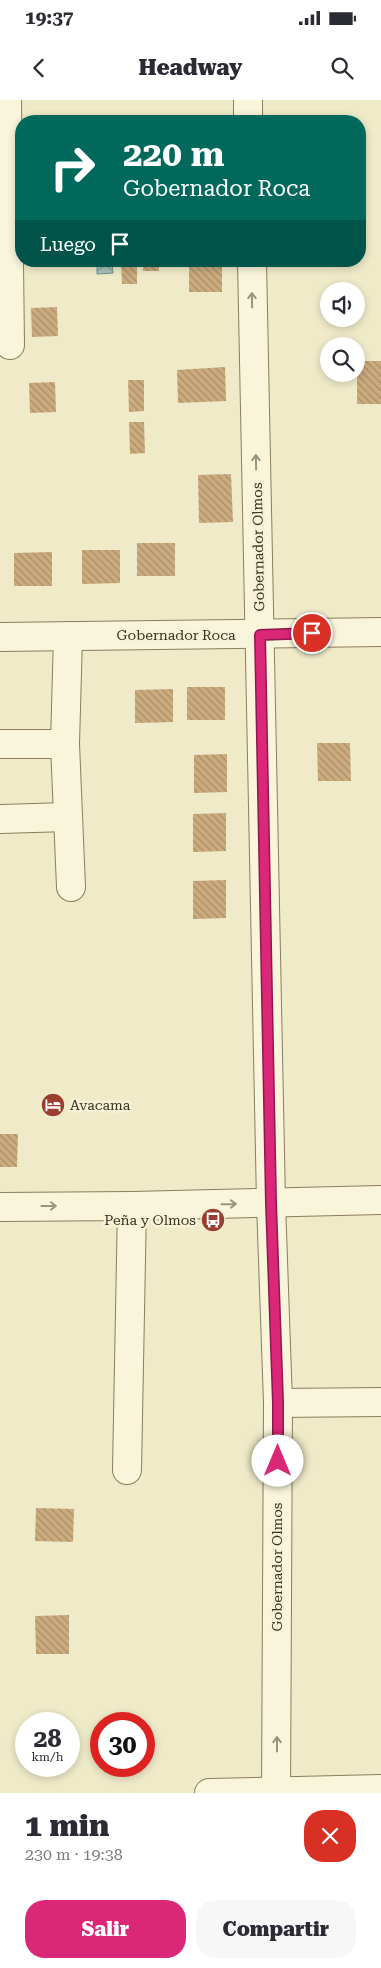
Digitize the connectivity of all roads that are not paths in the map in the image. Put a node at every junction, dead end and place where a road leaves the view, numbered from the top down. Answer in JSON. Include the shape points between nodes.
{"nodes":[{"id":1,"x":6,"y":100,"type":"edge"},
{"id":2,"x":248,"y":100,"type":"edge"},
{"id":3,"x":248,"y":115,"type":"edge"},
{"id":4,"x":252,"y":267,"type":"edge"},
{"id":5,"x":10,"y":344,"type":"dead end"},
{"id":6,"x":381,"y":632,"type":"edge"},
{"id":7,"x":260,"y":635,"type":"junction"},
{"id":8,"x":68,"y":636,"type":"junction"},
{"id":9,"x":0,"y":638,"type":"edge"},
{"id":10,"x":0,"y":744,"type":"edge"},
{"id":11,"x":65,"y":744,"type":"junction"},
{"id":12,"x":68,"y":817,"type":"junction"},
{"id":13,"x":0,"y":819,"type":"edge"},
{"id":14,"x":71,"y":887,"type":"dead end"},
{"id":15,"x":381,"y":1200,"type":"edge"},
{"id":16,"x":271,"y":1203,"type":"junction"},
{"id":17,"x":132,"y":1206,"type":"junction"},
{"id":18,"x":0,"y":1207,"type":"edge"},
{"id":19,"x":381,"y":1402,"type":"edge"},
{"id":20,"x":278,"y":1403,"type":"junction"},
{"id":21,"x":127,"y":1470,"type":"dead end"},
{"id":22,"x":381,"y":1789,"type":"edge"},
{"id":23,"x":276,"y":1792,"type":"edge"},
{"id":24,"x":210,"y":1793,"type":"edge"}],
"edges":[{"from":1,"to":5,"type":"street"},
{"from":2,"to":3,"type":"street"},
{"from":7,"to":4,"type":"street","name":"Gobernador Olmos","one_way":true},
{"from":6,"to":7,"type":"street","name":"Gobernador Roca"},
{"from":7,"to":8,"type":"street","name":"Gobernador Roca"},
{"from":7,"to":16,"type":"street","name":"Gobernador Olmos"},
{"from":8,"to":9,"type":"street","name":"Gobernador Roca"},
{"from":8,"to":11,"type":"street"},
{"from":10,"to":11,"type":"street"},
{"from":11,"to":12,"type":"street"},
{"from":12,"to":13,"type":"street"},
{"from":12,"to":14,"type":"street"},
{"from":15,"to":16,"type":"street"},
{"from":17,"to":16,"type":"street","one_way":true},
{"from":16,"to":20,"type":"street","name":"Gobernador Olmos"},
{"from":18,"to":17,"type":"street","one_way":true},
{"from":17,"to":21,"type":"street"},
{"from":19,"to":20,"type":"street"},
{"from":23,"to":20,"type":"street","name":"Gobernador Olmos","one_way":true},
{"from":22,"to":23,"type":"street"},
{"from":23,"to":24,"type":"street"}]}
